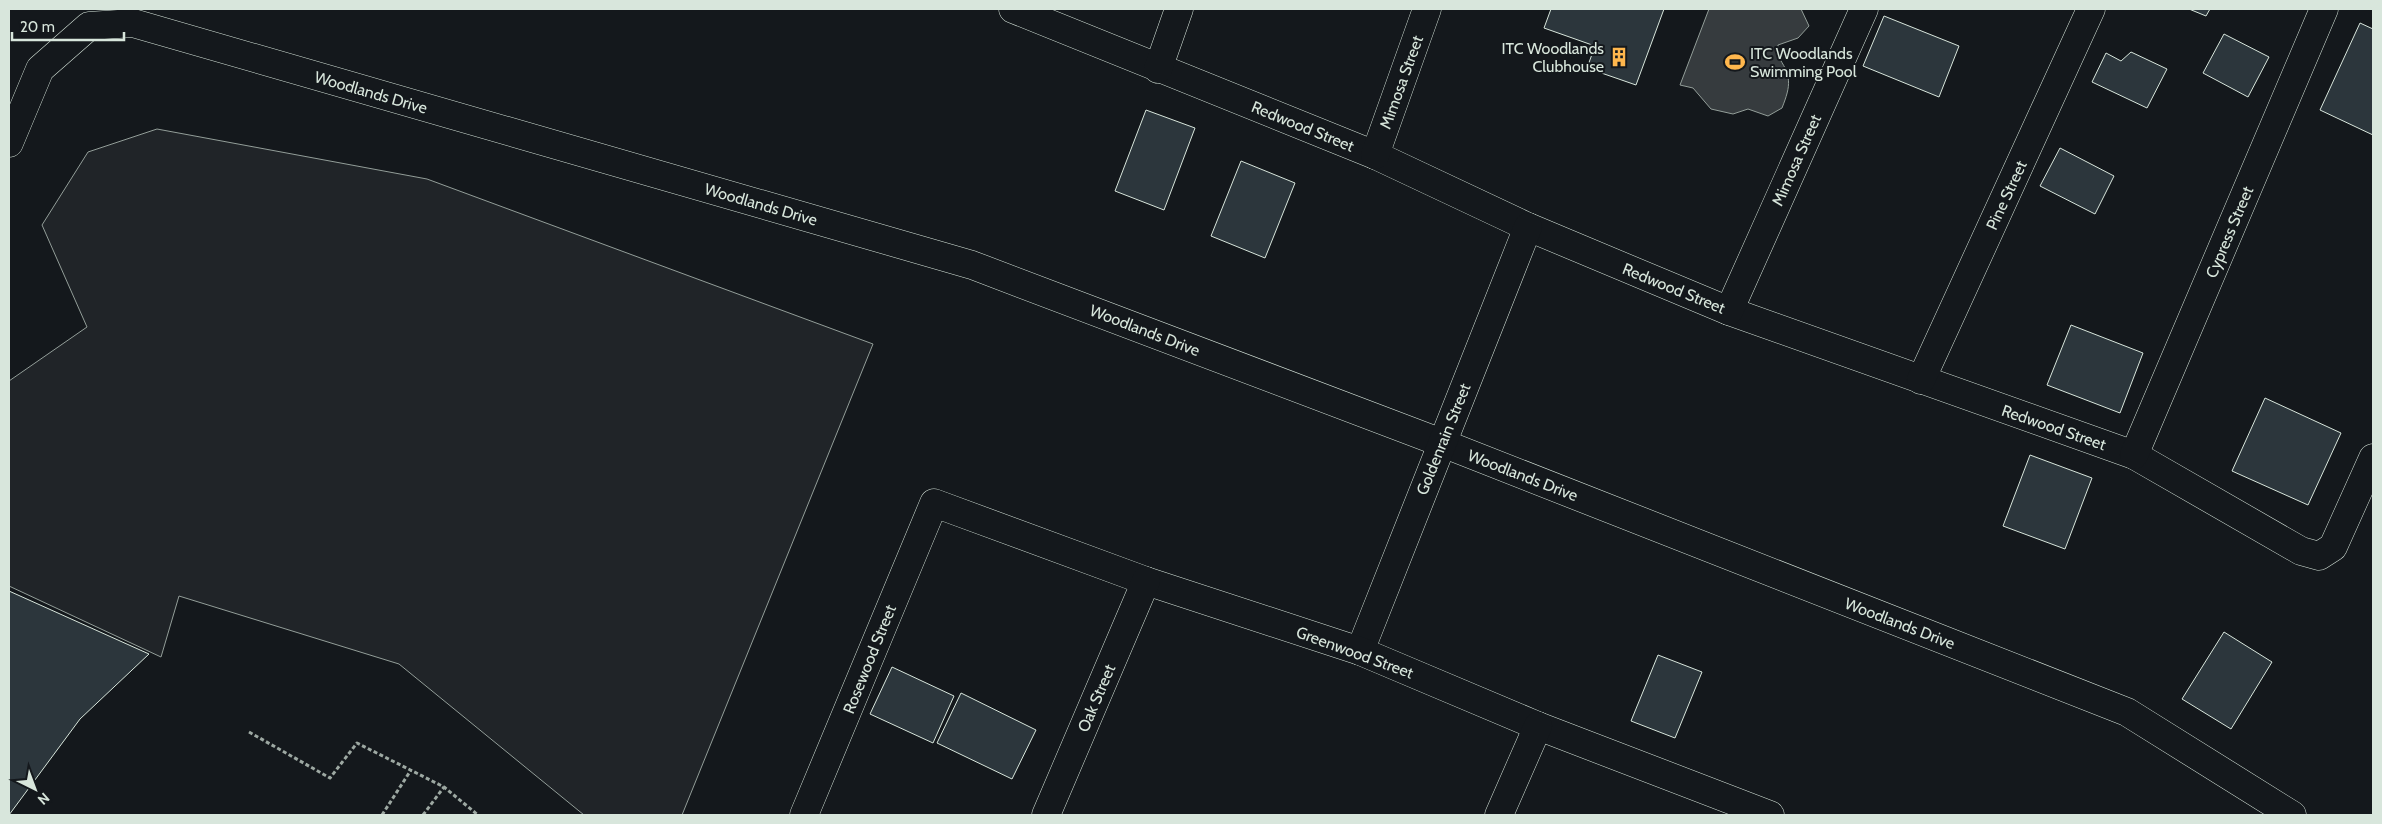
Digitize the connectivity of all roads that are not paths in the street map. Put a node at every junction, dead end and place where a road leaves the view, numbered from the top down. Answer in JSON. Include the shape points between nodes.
{"nodes":[{"id":1,"x":1013,"y":9,"type":"edge"},
{"id":2,"x":1179,"y":9,"type":"edge"},
{"id":3,"x":1427,"y":9,"type":"edge"},
{"id":4,"x":1864,"y":9,"type":"edge"},
{"id":5,"x":2091,"y":9,"type":"edge"},
{"id":6,"x":2324,"y":9,"type":"edge"},
{"id":7,"x":79,"y":20,"type":"edge"},
{"id":8,"x":1158,"y":68,"type":"junction"},
{"id":9,"x":9,"y":143,"type":"edge"},
{"id":10,"x":1375,"y":155,"type":"junction"},
{"id":11,"x":1528,"y":227,"type":"junction"},
{"id":12,"x":1729,"y":311,"type":"junction"},
{"id":13,"x":1921,"y":380,"type":"junction"},
{"id":14,"x":1442,"y":443,"type":"junction"},
{"id":15,"x":2134,"y":455,"type":"junction"},
{"id":16,"x":2373,"y":458,"type":"edge"},
{"id":17,"x":934,"y":502,"type":"joint"},
{"id":18,"x":1146,"y":581,"type":"junction"},
{"id":19,"x":1360,"y":651,"type":"junction"},
{"id":20,"x":1538,"y":726,"type":"junction"},
{"id":21,"x":1736,"y":809,"type":"edge"},
{"id":22,"x":804,"y":815,"type":"edge"},
{"id":23,"x":1046,"y":815,"type":"edge"},
{"id":24,"x":1499,"y":815,"type":"edge"},
{"id":25,"x":1770,"y":815,"type":"edge"},
{"id":26,"x":2292,"y":815,"type":"edge"}],
"edges":[{"from":1,"to":8,"type":"street","name":"Redwood Street"},
{"from":2,"to":8,"type":"street"},
{"from":3,"to":10,"type":"street","name":"Mimosa Street"},
{"from":4,"to":12,"type":"street","name":"Mimosa Street"},
{"from":5,"to":13,"type":"street","name":"Pine Street"},
{"from":6,"to":15,"type":"street","name":"Cypress Street"},
{"from":7,"to":9,"type":"street","name":"Woodlands Drive","via":[[40,69]]},
{"from":7,"to":14,"type":"street","name":"Woodlands Drive","via":[[89,26],[132,23],[972,264]]},
{"from":8,"to":10,"type":"street","name":"Redwood Street"},
{"from":10,"to":11,"type":"street","name":"Redwood Street"},
{"from":11,"to":12,"type":"street","name":"Redwood Street"},
{"from":11,"to":14,"type":"street","name":"Goldenrain Street"},
{"from":12,"to":13,"type":"street","name":"Redwood Street"},
{"from":13,"to":15,"type":"street","name":"Redwood Street"},
{"from":14,"to":19,"type":"street","name":"Goldenrain Street"},
{"from":14,"to":26,"type":"street","name":"Woodlands Drive","via":[[2127,712]]},
{"from":15,"to":16,"type":"street","name":"Redwood Street","via":[[2301,551],[2319,556],[2333,547]]},
{"from":17,"to":18,"type":"street","name":"Greenwood Street"},
{"from":17,"to":22,"type":"street","name":"Rosewood Street"},
{"from":18,"to":19,"type":"street","name":"Greenwood Street"},
{"from":18,"to":23,"type":"street","name":"Oak Street"},
{"from":19,"to":20,"type":"street","name":"Greenwood Street"},
{"from":20,"to":21,"type":"street","name":"Greenwood Street"},
{"from":20,"to":24,"type":"street"},
{"from":21,"to":25,"type":"street","name":"Greenwood Street"}]}
